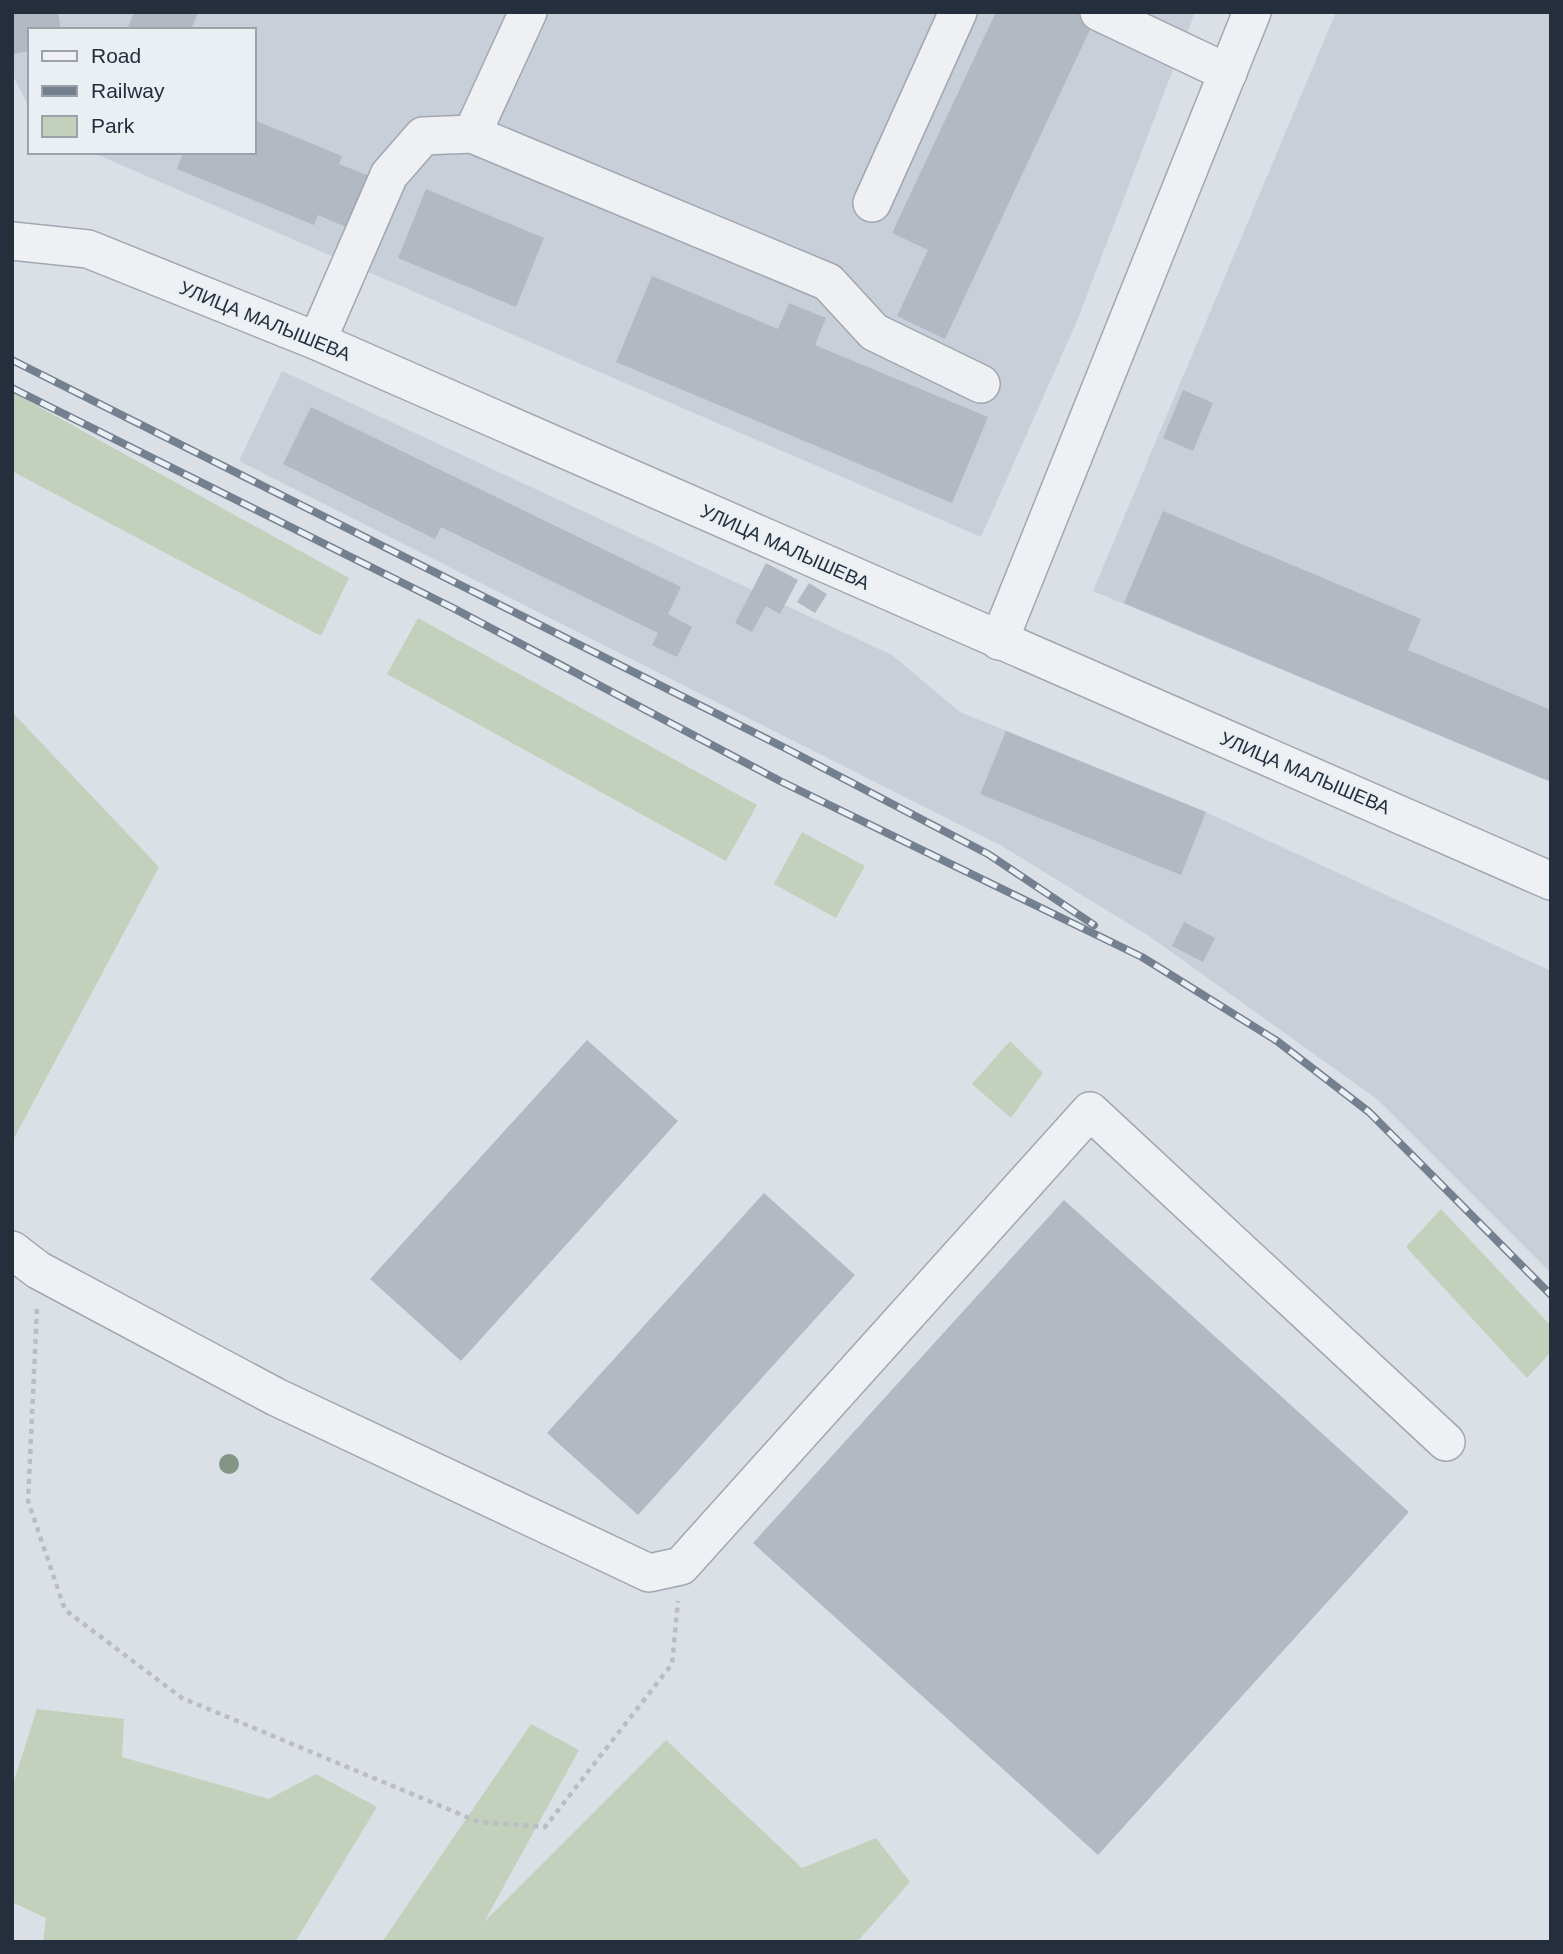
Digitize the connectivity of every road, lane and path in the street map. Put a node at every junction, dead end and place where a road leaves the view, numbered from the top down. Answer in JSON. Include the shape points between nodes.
{"nodes":[{"id":1,"x":528,"y":12,"type":"edge"},
{"id":2,"x":958,"y":12,"type":"edge"},
{"id":3,"x":1099,"y":12,"type":"edge"},
{"id":4,"x":1252,"y":12,"type":"edge"},
{"id":5,"x":1228,"y":73,"type":"junction"},
{"id":6,"x":472,"y":134,"type":"junction"},
{"id":7,"x":872,"y":203,"type":"dead end"},
{"id":8,"x":12,"y":241,"type":"edge"},
{"id":9,"x":317,"y":341,"type":"junction"},
{"id":10,"x":981,"y":384,"type":"dead end"},
{"id":11,"x":999,"y":641,"type":"junction"},
{"id":12,"x":1551,"y":881,"type":"edge"},
{"id":13,"x":25,"y":1260,"type":"edge"},
{"id":14,"x":1446,"y":1443,"type":"dead end"},
{"id":15,"x":681,"y":1566,"type":"junction"}],
"edges":[{"from":1,"to":6,"type":"street"},
{"from":2,"to":7,"type":"street"},
{"from":3,"to":5,"type":"street"},
{"from":4,"to":5,"type":"street"},
{"from":5,"to":11,"type":"street"},
{"from":6,"to":9,"type":"street","via":[[424,136],[388,175]]},
{"from":6,"to":10,"type":"street","via":[[828,282],[874,332]]},
{"from":8,"to":9,"type":"street","name":"УЛИЦА МАЛЫШЕВА","via":[[88,250]]},
{"from":9,"to":11,"type":"street","name":"УЛИЦА МАЛЫШЕВА"},
{"from":11,"to":12,"type":"street","name":"УЛИЦА МАЛЫШЕВА"},
{"from":13,"to":15,"type":"street","via":[[276,1397],[649,1573]]},
{"from":13,"to":15,"type":"path","via":[[28,1501],[65,1609],[182,1698],[479,1822],[545,1827],[673,1664]]},
{"from":14,"to":15,"type":"street","via":[[1090,1111]]}]}
